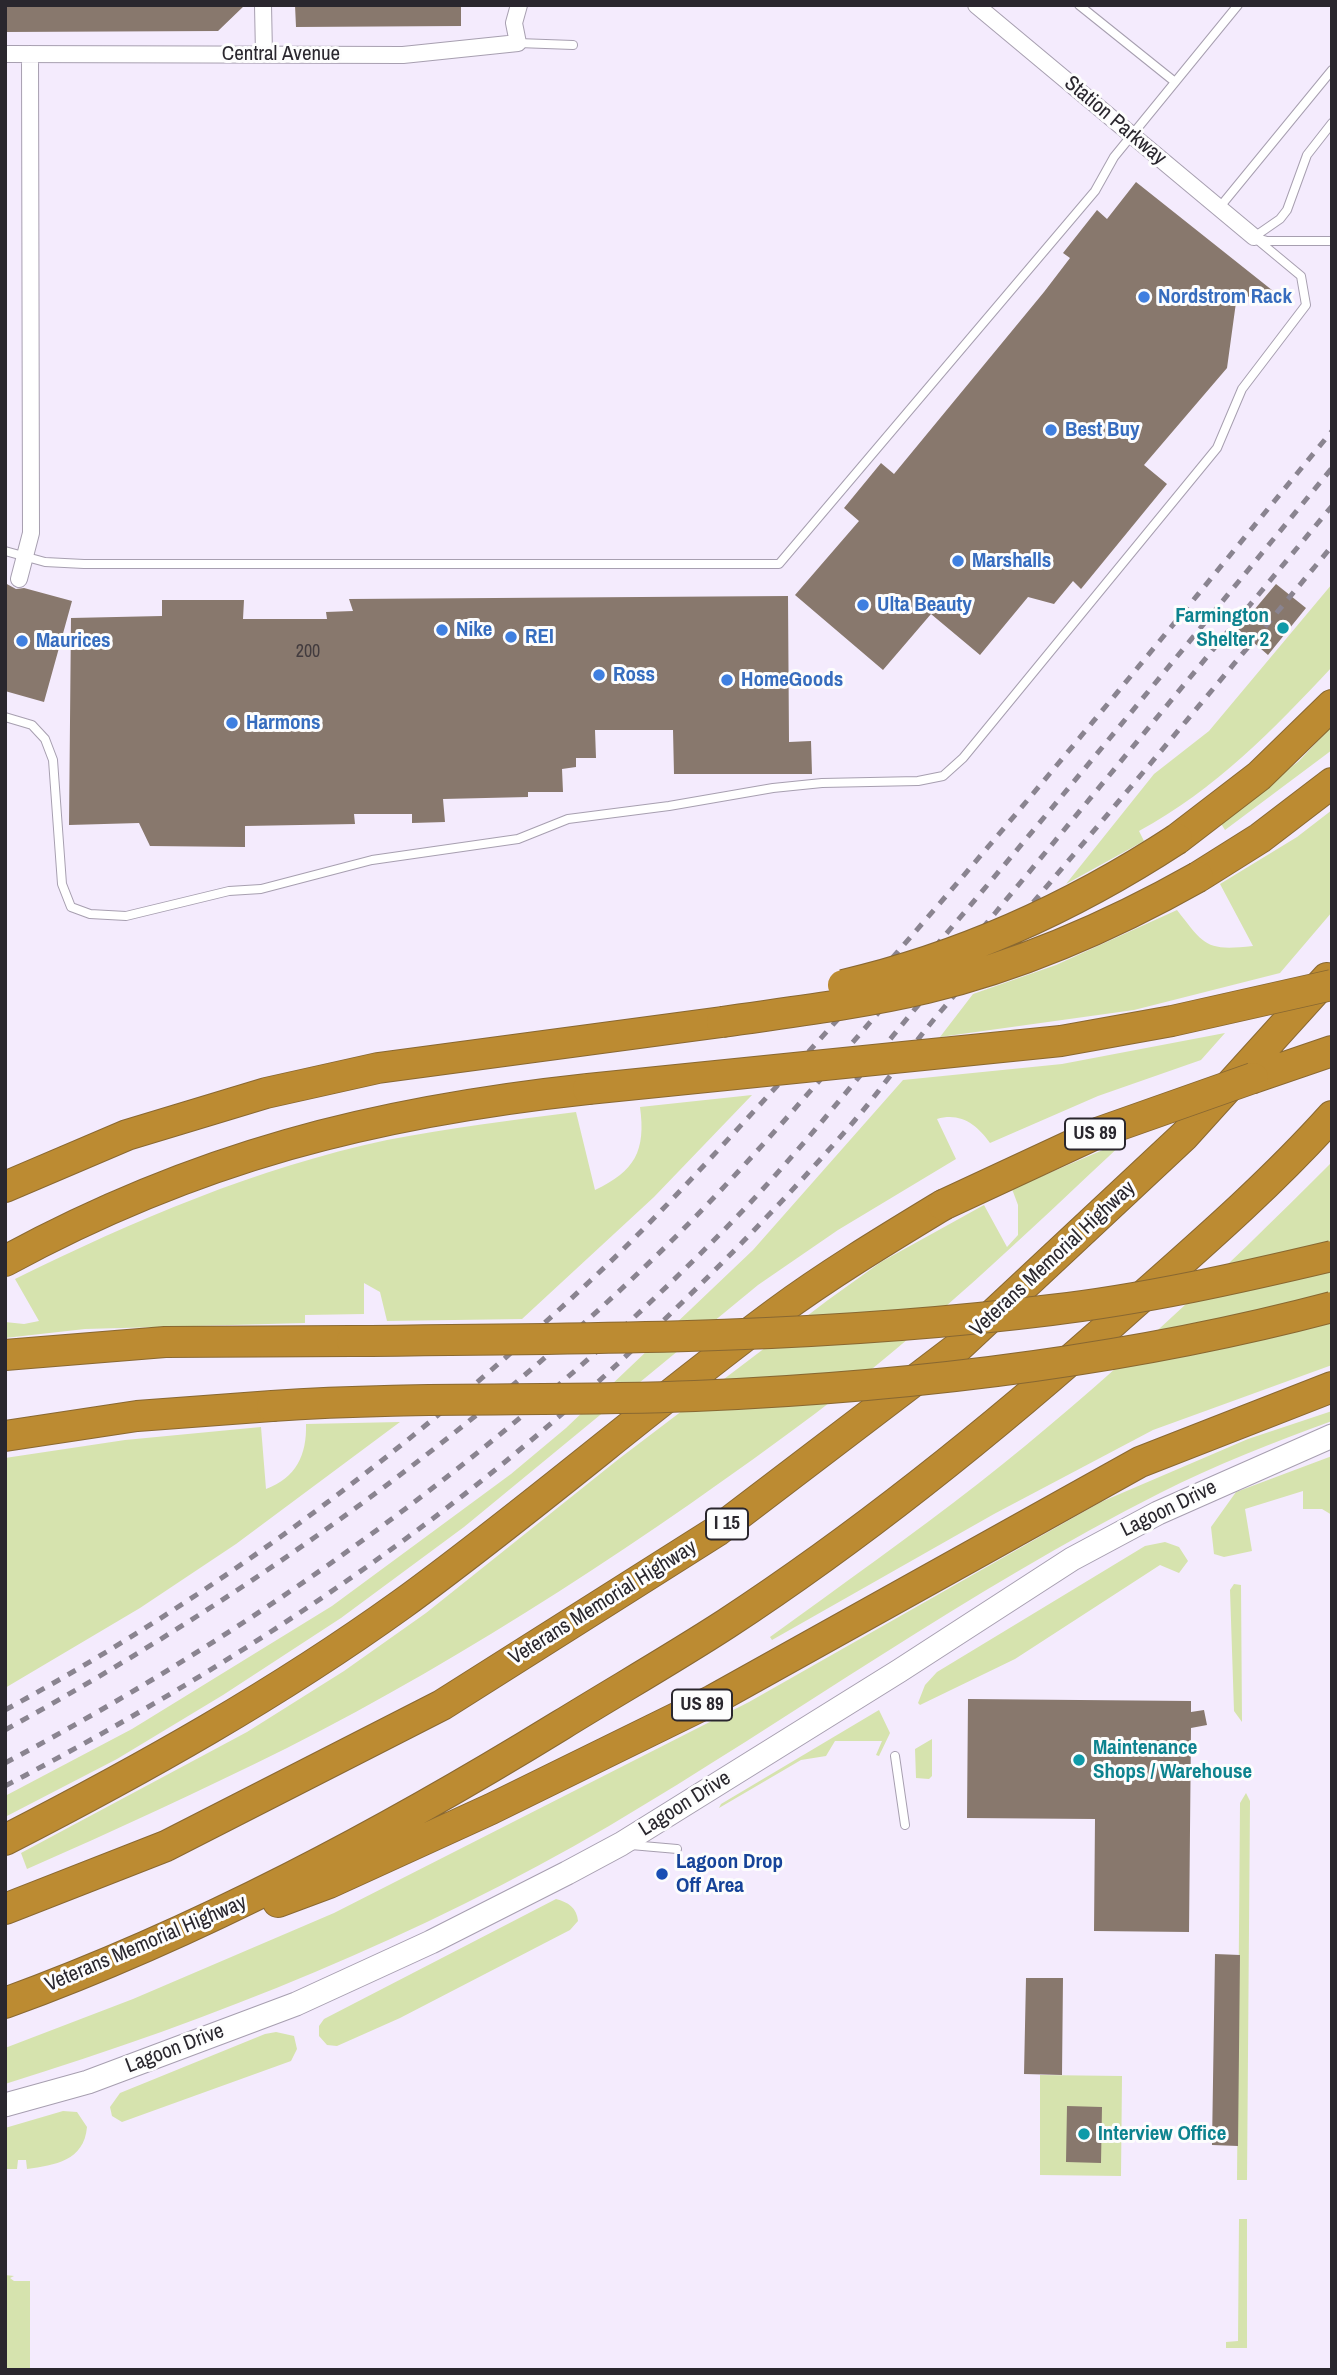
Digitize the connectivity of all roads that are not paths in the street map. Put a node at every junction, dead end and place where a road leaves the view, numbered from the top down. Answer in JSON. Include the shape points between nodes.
{"nodes":[{"id":1,"x":263,"y":5,"type":"edge"},
{"id":2,"x":519,"y":5,"type":"edge"},
{"id":3,"x":976,"y":5,"type":"edge"},
{"id":4,"x":1079,"y":5,"type":"edge"},
{"id":5,"x":1238,"y":5,"type":"edge"},
{"id":6,"x":518,"y":43,"type":"junction"},
{"id":7,"x":573,"y":44,"type":"dead end"},
{"id":8,"x":5,"y":54,"type":"edge"},
{"id":9,"x":30,"y":54,"type":"junction"},
{"id":10,"x":264,"y":54,"type":"junction"},
{"id":11,"x":1332,"y":70,"type":"edge"},
{"id":12,"x":1175,"y":82,"type":"junction"},
{"id":13,"x":1332,"y":123,"type":"edge"},
{"id":14,"x":1131,"y":135,"type":"junction"},
{"id":15,"x":1219,"y":208,"type":"junction"},
{"id":16,"x":1254,"y":237,"type":"junction"},
{"id":17,"x":1332,"y":242,"type":"edge"},
{"id":18,"x":5,"y":551,"type":"edge"},
{"id":19,"x":25,"y":556,"type":"junction"},
{"id":20,"x":19,"y":579,"type":"dead end"},
{"id":21,"x":1332,"y":705,"type":"edge"},
{"id":22,"x":5,"y":717,"type":"edge"},
{"id":23,"x":1332,"y":783,"type":"edge"},
{"id":24,"x":1332,"y":974,"type":"edge"},
{"id":25,"x":1332,"y":985,"type":"edge"},
{"id":26,"x":1289,"y":994,"type":"junction"},
{"id":27,"x":722,"y":1022,"type":"junction"},
{"id":28,"x":1332,"y":1051,"type":"edge"},
{"id":29,"x":1332,"y":1062,"type":"edge"},
{"id":30,"x":1253,"y":1078,"type":"junction"},
{"id":31,"x":1332,"y":1116,"type":"edge"},
{"id":32,"x":5,"y":1186,"type":"edge"},
{"id":33,"x":1332,"y":1256,"type":"edge"},
{"id":34,"x":5,"y":1261,"type":"edge"},
{"id":35,"x":1332,"y":1307,"type":"edge"},
{"id":36,"x":5,"y":1356,"type":"edge"},
{"id":37,"x":1332,"y":1387,"type":"edge"},
{"id":38,"x":5,"y":1436,"type":"edge"},
{"id":39,"x":1332,"y":1436,"type":"edge"},
{"id":40,"x":895,"y":1756,"type":"dead end"},
{"id":41,"x":905,"y":1825,"type":"dead end"},
{"id":42,"x":5,"y":1840,"type":"edge"},
{"id":43,"x":621,"y":1844,"type":"junction"},
{"id":44,"x":677,"y":1849,"type":"dead end"},
{"id":45,"x":5,"y":1909,"type":"edge"},
{"id":46,"x":55,"y":1985,"type":"junction"},
{"id":47,"x":5,"y":2003,"type":"edge"},
{"id":48,"x":5,"y":2105,"type":"edge"}],
"edges":[{"from":1,"to":10,"type":"street"},
{"from":2,"to":6,"type":"street","via":[[514,23]]},
{"from":3,"to":14,"type":"street","name":"Station Parkway"},
{"from":4,"to":12,"type":"lane"},
{"from":5,"to":12,"type":"lane"},
{"from":6,"to":7,"type":"lane"},
{"from":6,"to":10,"type":"street","name":"Central Avenue","via":[[403,55]]},
{"from":8,"to":9,"type":"street","name":"Central Avenue"},
{"from":9,"to":10,"type":"street","name":"Central Avenue"},
{"from":9,"to":19,"type":"street","via":[[32,533]]},
{"from":11,"to":15,"type":"lane"},
{"from":12,"to":14,"type":"lane"},
{"from":13,"to":16,"type":"lane","via":[[1307,155],[1287,210]]},
{"from":14,"to":15,"type":"street","name":"Station Parkway"},
{"from":14,"to":19,"type":"lane","via":[[1095,191],[779,564],[84,564]]},
{"from":15,"to":16,"type":"street","name":"Station Parkway"},
{"from":16,"to":17,"type":"lane"},
{"from":16,"to":22,"type":"lane","via":[[1301,276],[1306,305],[1242,389],[1217,448],[972,748],[943,776],[773,788],[568,819],[518,839],[372,860],[261,889],[229,891],[126,916],[90,914],[71,907],[62,884],[52,760],[45,739],[32,724]]},
{"from":18,"to":19,"type":"lane"},
{"from":19,"to":20,"type":"street"},
{"from":21,"to":27,"type":"highway","bridge":true,"via":[[1259,776],[1177,839],[1096,889],[996,937],[910,968]]},
{"from":23,"to":27,"type":"highway","bridge":true,"via":[[1198,877],[1092,931],[962,978],[876,998]]},
{"from":24,"to":26,"type":"highway","bridge":true},
{"from":24,"to":45,"type":"highway","name":"Veterans Memorial Highway","number":"I 15","via":[[1184,1136],[956,1349],[718,1531],[442,1705],[166,1846]]},
{"from":25,"to":26,"type":"highway","bridge":true},
{"from":26,"to":34,"type":"highway","bridge":true,"via":[[1061,1041],[588,1089],[419,1112],[313,1136],[172,1182]]},
{"from":27,"to":32,"type":"highway","via":[[378,1068],[266,1093],[127,1135]]},
{"from":28,"to":30,"type":"highway"},
{"from":29,"to":30,"type":"highway","number":"US 89"},
{"from":30,"to":42,"type":"highway","number":"US 89","bridge":true,"via":[[1100,1132],[943,1205],[869,1250],[777,1312],[414,1594],[306,1670],[139,1771]]},
{"from":31,"to":46,"type":"highway","name":"Veterans Memorial Highway","via":[[1294,1158],[1043,1385],[916,1488],[728,1623],[470,1780],[280,1883]]},
{"from":33,"to":36,"type":"highway","bridge":true,"via":[[1127,1298],[925,1324],[720,1336],[165,1342]]},
{"from":35,"to":38,"type":"highway","bridge":true,"via":[[1095,1356],[876,1385],[692,1396],[272,1406],[137,1416]]},
{"from":37,"to":46,"type":"highway","number":"US 89","via":[[1140,1462],[713,1700],[491,1809],[329,1883]]},
{"from":39,"to":43,"type":"street","name":"Lagoon Drive","via":[[1168,1508],[1072,1559]]},
{"from":40,"to":41,"type":"lane"},
{"from":43,"to":44,"type":"lane"},
{"from":43,"to":48,"type":"street","name":"Lagoon Drive","via":[[431,1942],[296,2004],[88,2082]]},
{"from":46,"to":47,"type":"highway","name":"Veterans Memorial Highway"}]}
